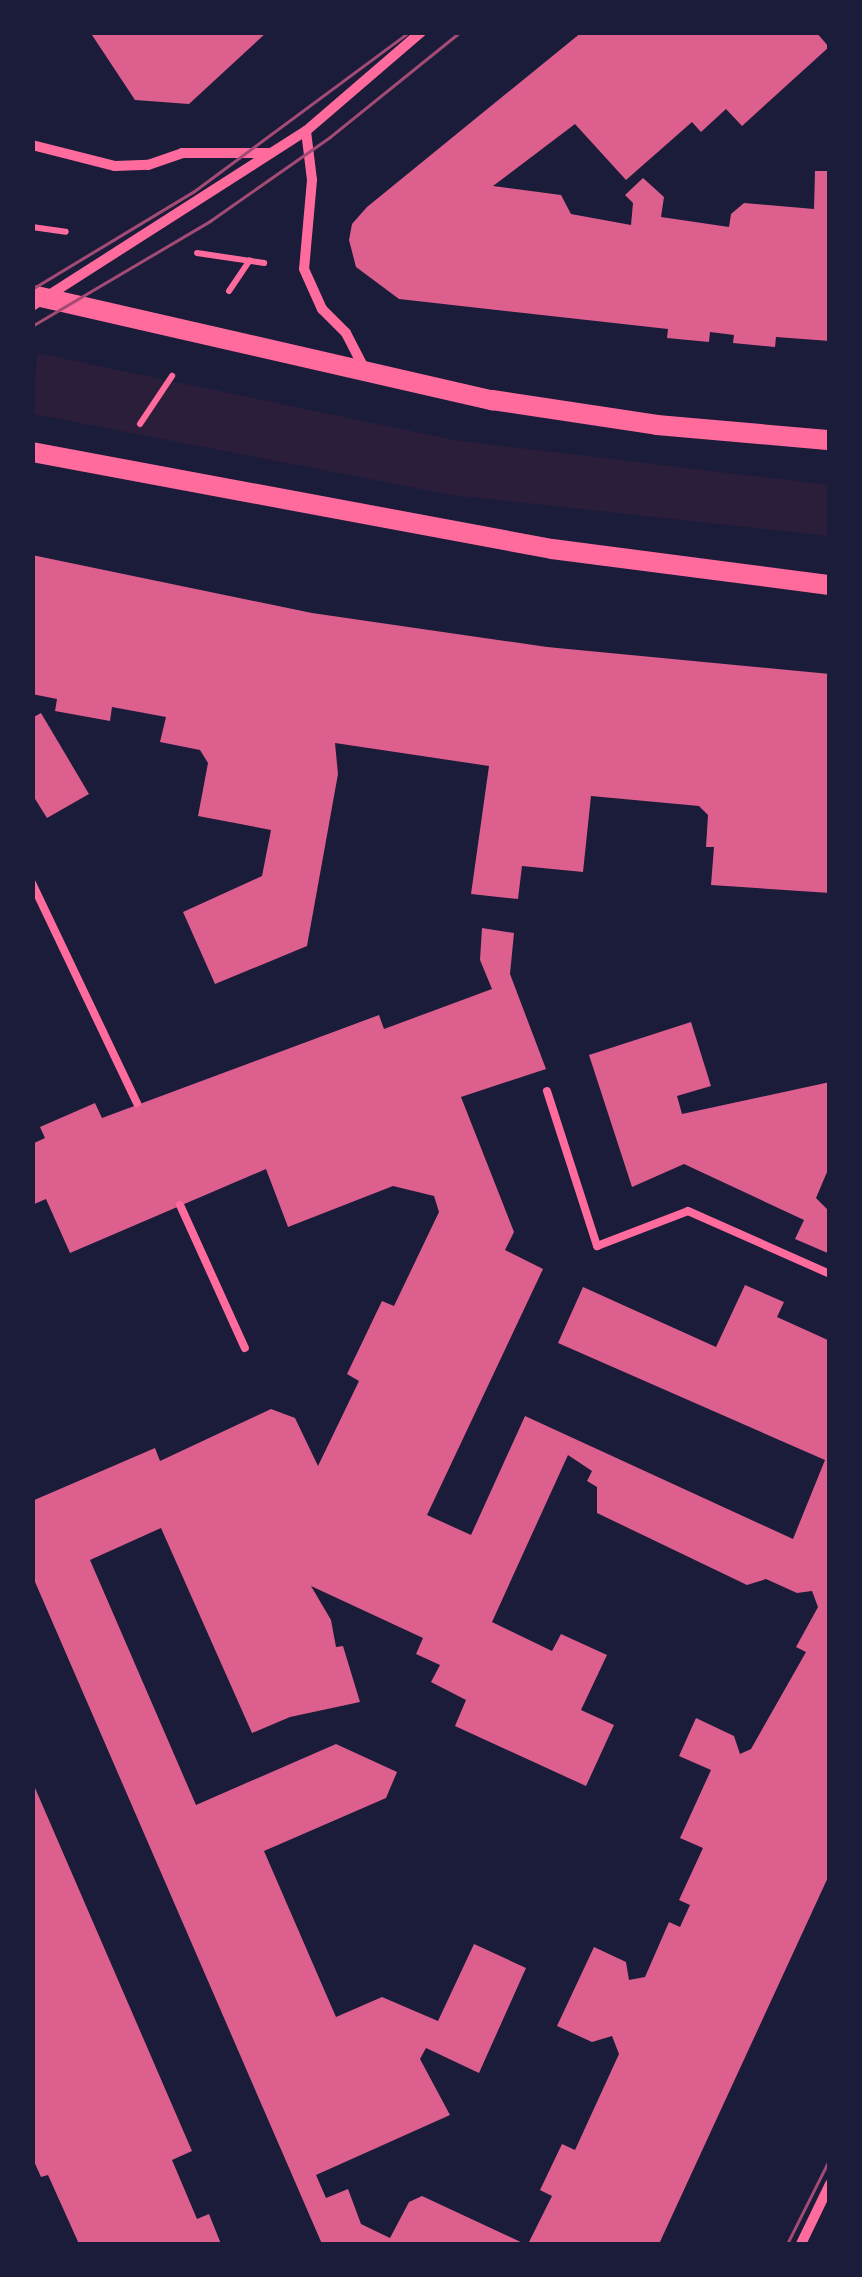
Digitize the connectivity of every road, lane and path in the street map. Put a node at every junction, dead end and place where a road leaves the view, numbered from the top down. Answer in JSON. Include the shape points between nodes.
{"nodes":[{"id":1,"x":421,"y":32,"type":"edge"},
{"id":2,"x":306,"y":131,"type":"junction"},
{"id":3,"x":32,"y":145,"type":"edge"},
{"id":4,"x":272,"y":153,"type":"junction"},
{"id":5,"x":36,"y":300,"type":"edge"},
{"id":6,"x":366,"y":370,"type":"junction"},
{"id":7,"x":830,"y":440,"type":"edge"},
{"id":8,"x":32,"y":452,"type":"edge"},
{"id":9,"x":830,"y":585,"type":"edge"},
{"id":10,"x":32,"y":883,"type":"edge"},
{"id":11,"x":547,"y":1091,"type":"dead end"},
{"id":12,"x":137,"y":1103,"type":"dead end"},
{"id":13,"x":180,"y":1205,"type":"dead end"},
{"id":14,"x":830,"y":1274,"type":"edge"},
{"id":15,"x":245,"y":1348,"type":"dead end"},
{"id":16,"x":830,"y":2184,"type":"edge"},
{"id":17,"x":800,"y":2244,"type":"edge"}],
"edges":[{"from":1,"to":2,"type":"street"},
{"from":2,"to":4,"type":"street"},
{"from":2,"to":6,"type":"street","via":[[312,180],[304,270],[322,309],[346,333]]},
{"from":3,"to":4,"type":"street","via":[[115,166],[148,166],[182,153]]},
{"from":4,"to":5,"type":"street"},
{"from":5,"to":6,"type":"main road"},
{"from":6,"to":7,"type":"main road","via":[[620,420]]},
{"from":8,"to":9,"type":"main road","via":[[552,549]]},
{"from":10,"to":12,"type":"lane"},
{"from":11,"to":14,"type":"lane","via":[[597,1246],[688,1211]]},
{"from":13,"to":15,"type":"lane"},
{"from":16,"to":17,"type":"street"}]}
